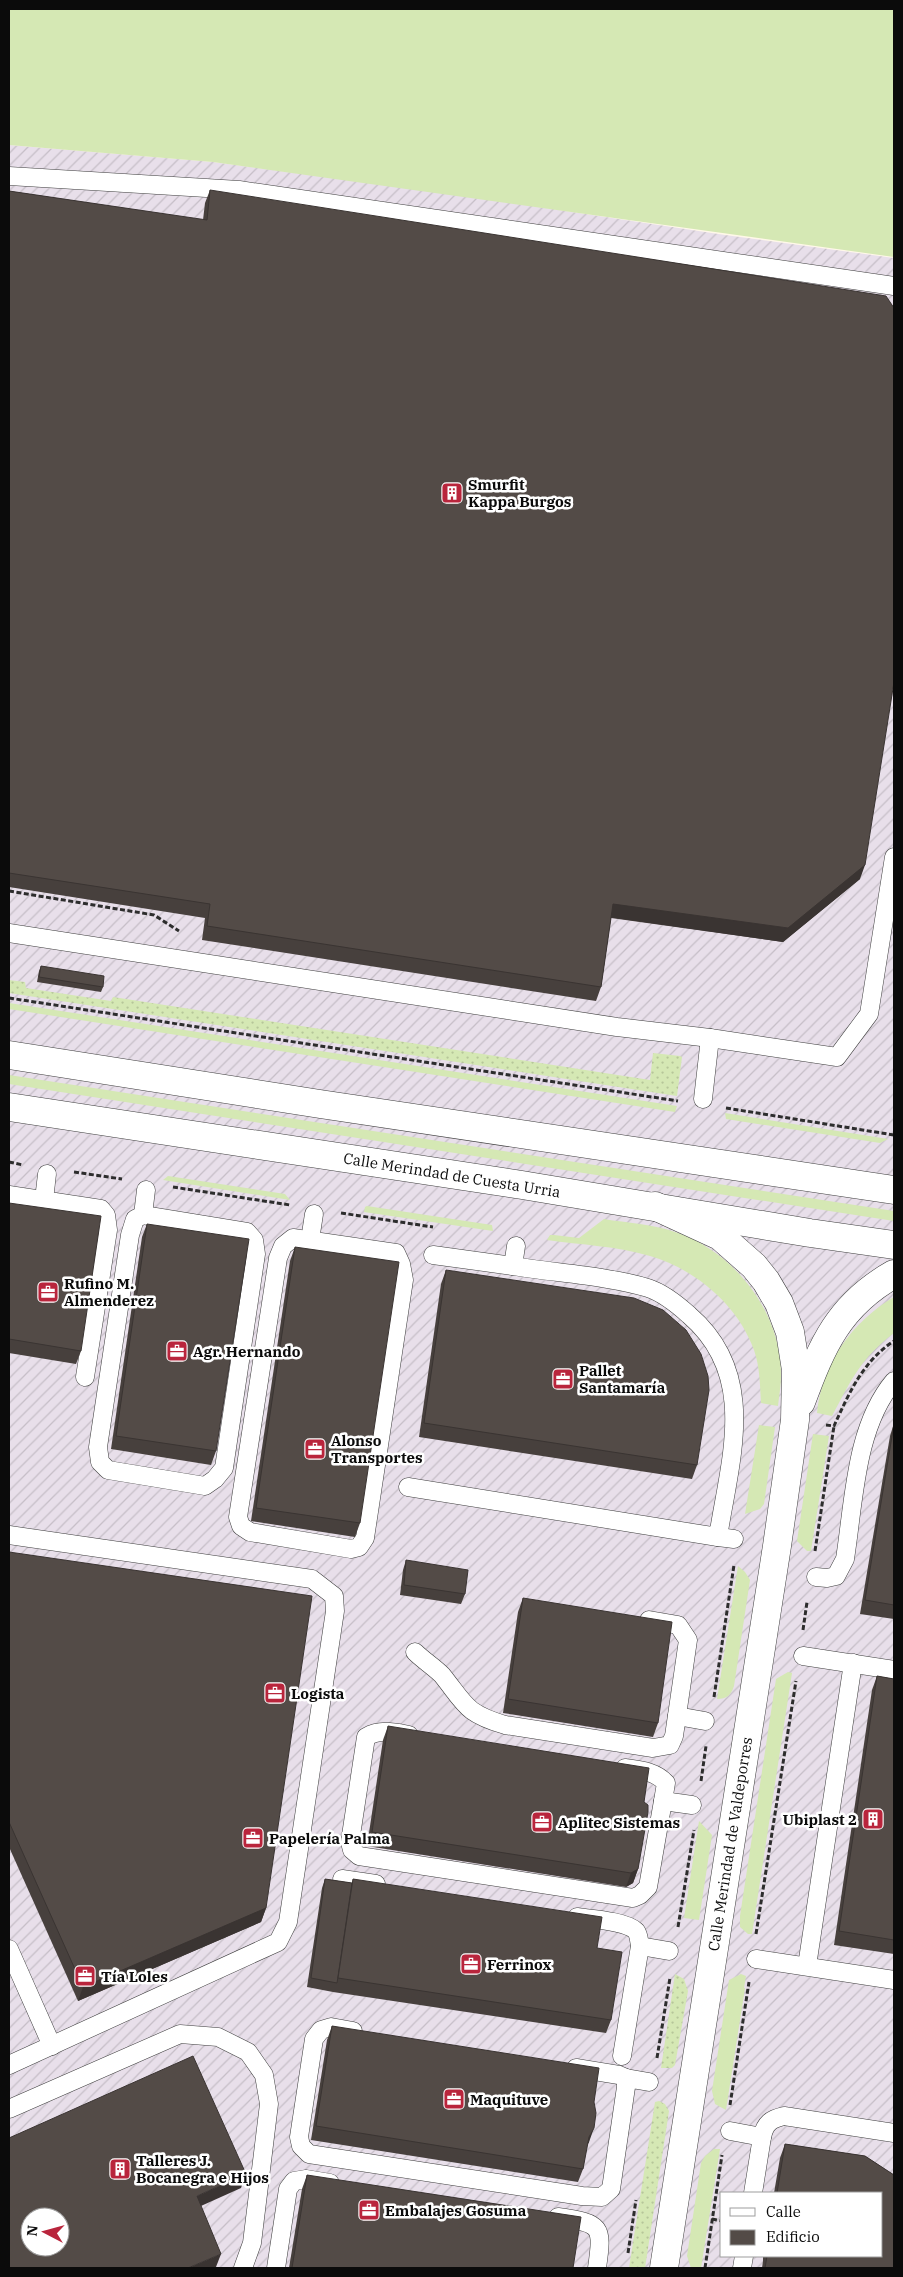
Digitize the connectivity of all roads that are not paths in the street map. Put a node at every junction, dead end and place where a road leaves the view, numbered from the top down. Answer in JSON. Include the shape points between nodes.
{"nodes":[{"id":1,"x":9,"y":176,"type":"edge"},
{"id":2,"x":894,"y":286,"type":"edge"},
{"id":3,"x":894,"y":857,"type":"edge"},
{"id":4,"x":9,"y":933,"type":"edge"},
{"id":5,"x":710,"y":1038,"type":"junction"},
{"id":6,"x":9,"y":1056,"type":"edge"},
{"id":7,"x":695,"y":1101,"type":"road end"},
{"id":8,"x":9,"y":1107,"type":"edge"},
{"id":9,"x":47,"y":1174,"type":"dead end"},
{"id":10,"x":146,"y":1190,"type":"dead end"},
{"id":11,"x":894,"y":1190,"type":"edge"},
{"id":12,"x":9,"y":1195,"type":"edge"},
{"id":13,"x":44,"y":1200,"type":"junction"},
{"id":14,"x":656,"y":1206,"type":"junction"},
{"id":15,"x":314,"y":1214,"type":"dead end"},
{"id":16,"x":143,"y":1215,"type":"junction"},
{"id":17,"x":310,"y":1240,"type":"junction"},
{"id":18,"x":894,"y":1245,"type":"edge"},
{"id":19,"x":516,"y":1246,"type":"dead end"},
{"id":20,"x":433,"y":1255,"type":"dead end"},
{"id":21,"x":513,"y":1266,"type":"junction"},
{"id":22,"x":894,"y":1274,"type":"edge"},
{"id":23,"x":85,"y":1377,"type":"dead end"},
{"id":24,"x":894,"y":1381,"type":"edge"},
{"id":25,"x":795,"y":1420,"type":"junction"},
{"id":26,"x":408,"y":1487,"type":"dead end"},
{"id":27,"x":9,"y":1535,"type":"edge"},
{"id":28,"x":816,"y":1577,"type":"dead end"},
{"id":29,"x":629,"y":1617,"type":"edge"},
{"id":30,"x":414,"y":1652,"type":"dead end"},
{"id":31,"x":804,"y":1656,"type":"dead end"},
{"id":32,"x":853,"y":1664,"type":"junction"},
{"id":33,"x":894,"y":1670,"type":"edge"},
{"id":34,"x":677,"y":1716,"type":"junction"},
{"id":35,"x":706,"y":1721,"type":"dead end"},
{"id":36,"x":424,"y":1737,"type":"edge"},
{"id":37,"x":606,"y":1765,"type":"edge"},
{"id":38,"x":696,"y":1798,"type":"road end"},
{"id":39,"x":663,"y":1801,"type":"junction"},
{"id":40,"x":342,"y":1879,"type":"edge"},
{"id":41,"x":391,"y":1887,"type":"edge"},
{"id":42,"x":556,"y":1914,"type":"edge"},
{"id":43,"x":640,"y":1946,"type":"junction"},
{"id":44,"x":9,"y":1949,"type":"edge"},
{"id":45,"x":670,"y":1951,"type":"dead end"},
{"id":46,"x":756,"y":1959,"type":"dead end"},
{"id":47,"x":807,"y":1966,"type":"junction"},
{"id":48,"x":894,"y":1980,"type":"edge"},
{"id":49,"x":370,"y":2034,"type":"edge"},
{"id":50,"x":52,"y":2046,"type":"junction"},
{"id":51,"x":622,"y":2056,"type":"dead end"},
{"id":52,"x":555,"y":2064,"type":"edge"},
{"id":53,"x":9,"y":2065,"type":"edge"},
{"id":54,"x":626,"y":2078,"type":"junction"},
{"id":55,"x":649,"y":2082,"type":"dead end"},
{"id":56,"x":9,"y":2109,"type":"edge"},
{"id":57,"x":730,"y":2131,"type":"dead end"},
{"id":58,"x":894,"y":2133,"type":"edge"},
{"id":59,"x":762,"y":2136,"type":"junction"},
{"id":60,"x":344,"y":2185,"type":"edge"},
{"id":61,"x":753,"y":2192,"type":"edge"},
{"id":62,"x":539,"y":2214,"type":"edge"},
{"id":63,"x":242,"y":2268,"type":"edge"},
{"id":64,"x":276,"y":2268,"type":"edge"},
{"id":65,"x":597,"y":2268,"type":"edge"},
{"id":66,"x":664,"y":2268,"type":"edge"}],
"edges":[{"from":1,"to":2,"type":"lane","via":[[238,190]]},
{"from":3,"to":5,"type":"lane","via":[[869,1014],[837,1057]]},
{"from":4,"to":5,"type":"lane","via":[[608,1026]]},
{"from":5,"to":7,"type":"lane"},
{"from":6,"to":11,"type":"street"},
{"from":8,"to":14,"type":"street","name":"Calle Merindad de Cuesta Urria"},
{"from":9,"to":13,"type":"lane"},
{"from":10,"to":16,"type":"lane"},
{"from":12,"to":13,"type":"lane"},
{"from":13,"to":23,"type":"lane","via":[[101,1209],[106,1215],[108,1230]]},
{"from":14,"to":18,"type":"street","name":"Calle Merindad de Cuesta Urria"},
{"from":14,"to":25,"type":"street","name":"Calle Merindad de Valdeporres","via":[[720,1236],[766,1280],[790,1332],[796,1370]]},
{"from":15,"to":17,"type":"lane"},
{"from":16,"to":16,"type":"lane","via":[[247,1232],[254,1240],[256,1254],[224,1468],[205,1486],[108,1470],[100,1462],[98,1447],[130,1235],[135,1219]]},
{"from":17,"to":17,"type":"lane","via":[[396,1253],[404,1280],[365,1538],[359,1547],[350,1549],[250,1532],[241,1526],[238,1517],[278,1258],[283,1246],[293,1238]]},
{"from":19,"to":21,"type":"lane"},
{"from":20,"to":21,"type":"lane"},
{"from":21,"to":26,"type":"lane","via":[[650,1289],[677,1304],[706,1332],[722,1354],[732,1388],[736,1424],[726,1538]]},
{"from":22,"to":25,"type":"street","name":"Calle Merindad de Valdeporres","via":[[857,1300],[840,1321],[822,1348]]},
{"from":24,"to":28,"type":"lane","via":[[884,1393],[864,1436],[844,1560],[836,1576]]},
{"from":25,"to":66,"type":"street","name":"Calle Merindad de Valdeporres"},
{"from":27,"to":50,"type":"lane","via":[[312,1579],[334,1596],[335,1611],[288,1922],[278,1942]]},
{"from":29,"to":34,"type":"lane","via":[[678,1626],[685,1633],[688,1640]]},
{"from":30,"to":34,"type":"lane","via":[[440,1674],[464,1705],[484,1718],[505,1725],[653,1748],[670,1745]]},
{"from":31,"to":32,"type":"lane"},
{"from":32,"to":33,"type":"lane"},
{"from":32,"to":47,"type":"lane"},
{"from":34,"to":35,"type":"lane"},
{"from":36,"to":39,"type":"lane","via":[[385,1731],[366,1736],[350,1842],[352,1850],[359,1856],[633,1898],[648,1887]]},
{"from":37,"to":39,"type":"lane","via":[[660,1777],[666,1783]]},
{"from":38,"to":39,"type":"lane"},
{"from":40,"to":41,"type":"lane"},
{"from":42,"to":43,"type":"lane","via":[[624,1925],[636,1931]]},
{"from":43,"to":45,"type":"lane"},
{"from":43,"to":51,"type":"lane"},
{"from":44,"to":50,"type":"lane"},
{"from":46,"to":47,"type":"lane"},
{"from":47,"to":48,"type":"lane"},
{"from":49,"to":54,"type":"lane","via":[[331,2027],[321,2030],[314,2039],[299,2138],[301,2146],[310,2154],[602,2197],[611,2189]]},
{"from":50,"to":53,"type":"lane"},
{"from":52,"to":54,"type":"lane"},
{"from":54,"to":55,"type":"lane"},
{"from":56,"to":63,"type":"lane","via":[[180,2034],[218,2037],[248,2052],[264,2075],[269,2104],[252,2243]]},
{"from":57,"to":59,"type":"lane"},
{"from":58,"to":59,"type":"lane","via":[[784,2116],[774,2118],[764,2126]]},
{"from":59,"to":61,"type":"lane"},
{"from":60,"to":64,"type":"lane","via":[[306,2179],[294,2181],[288,2189]]},
{"from":62,"to":65,"type":"lane","via":[[578,2220],[596,2227],[601,2238]]}]}
